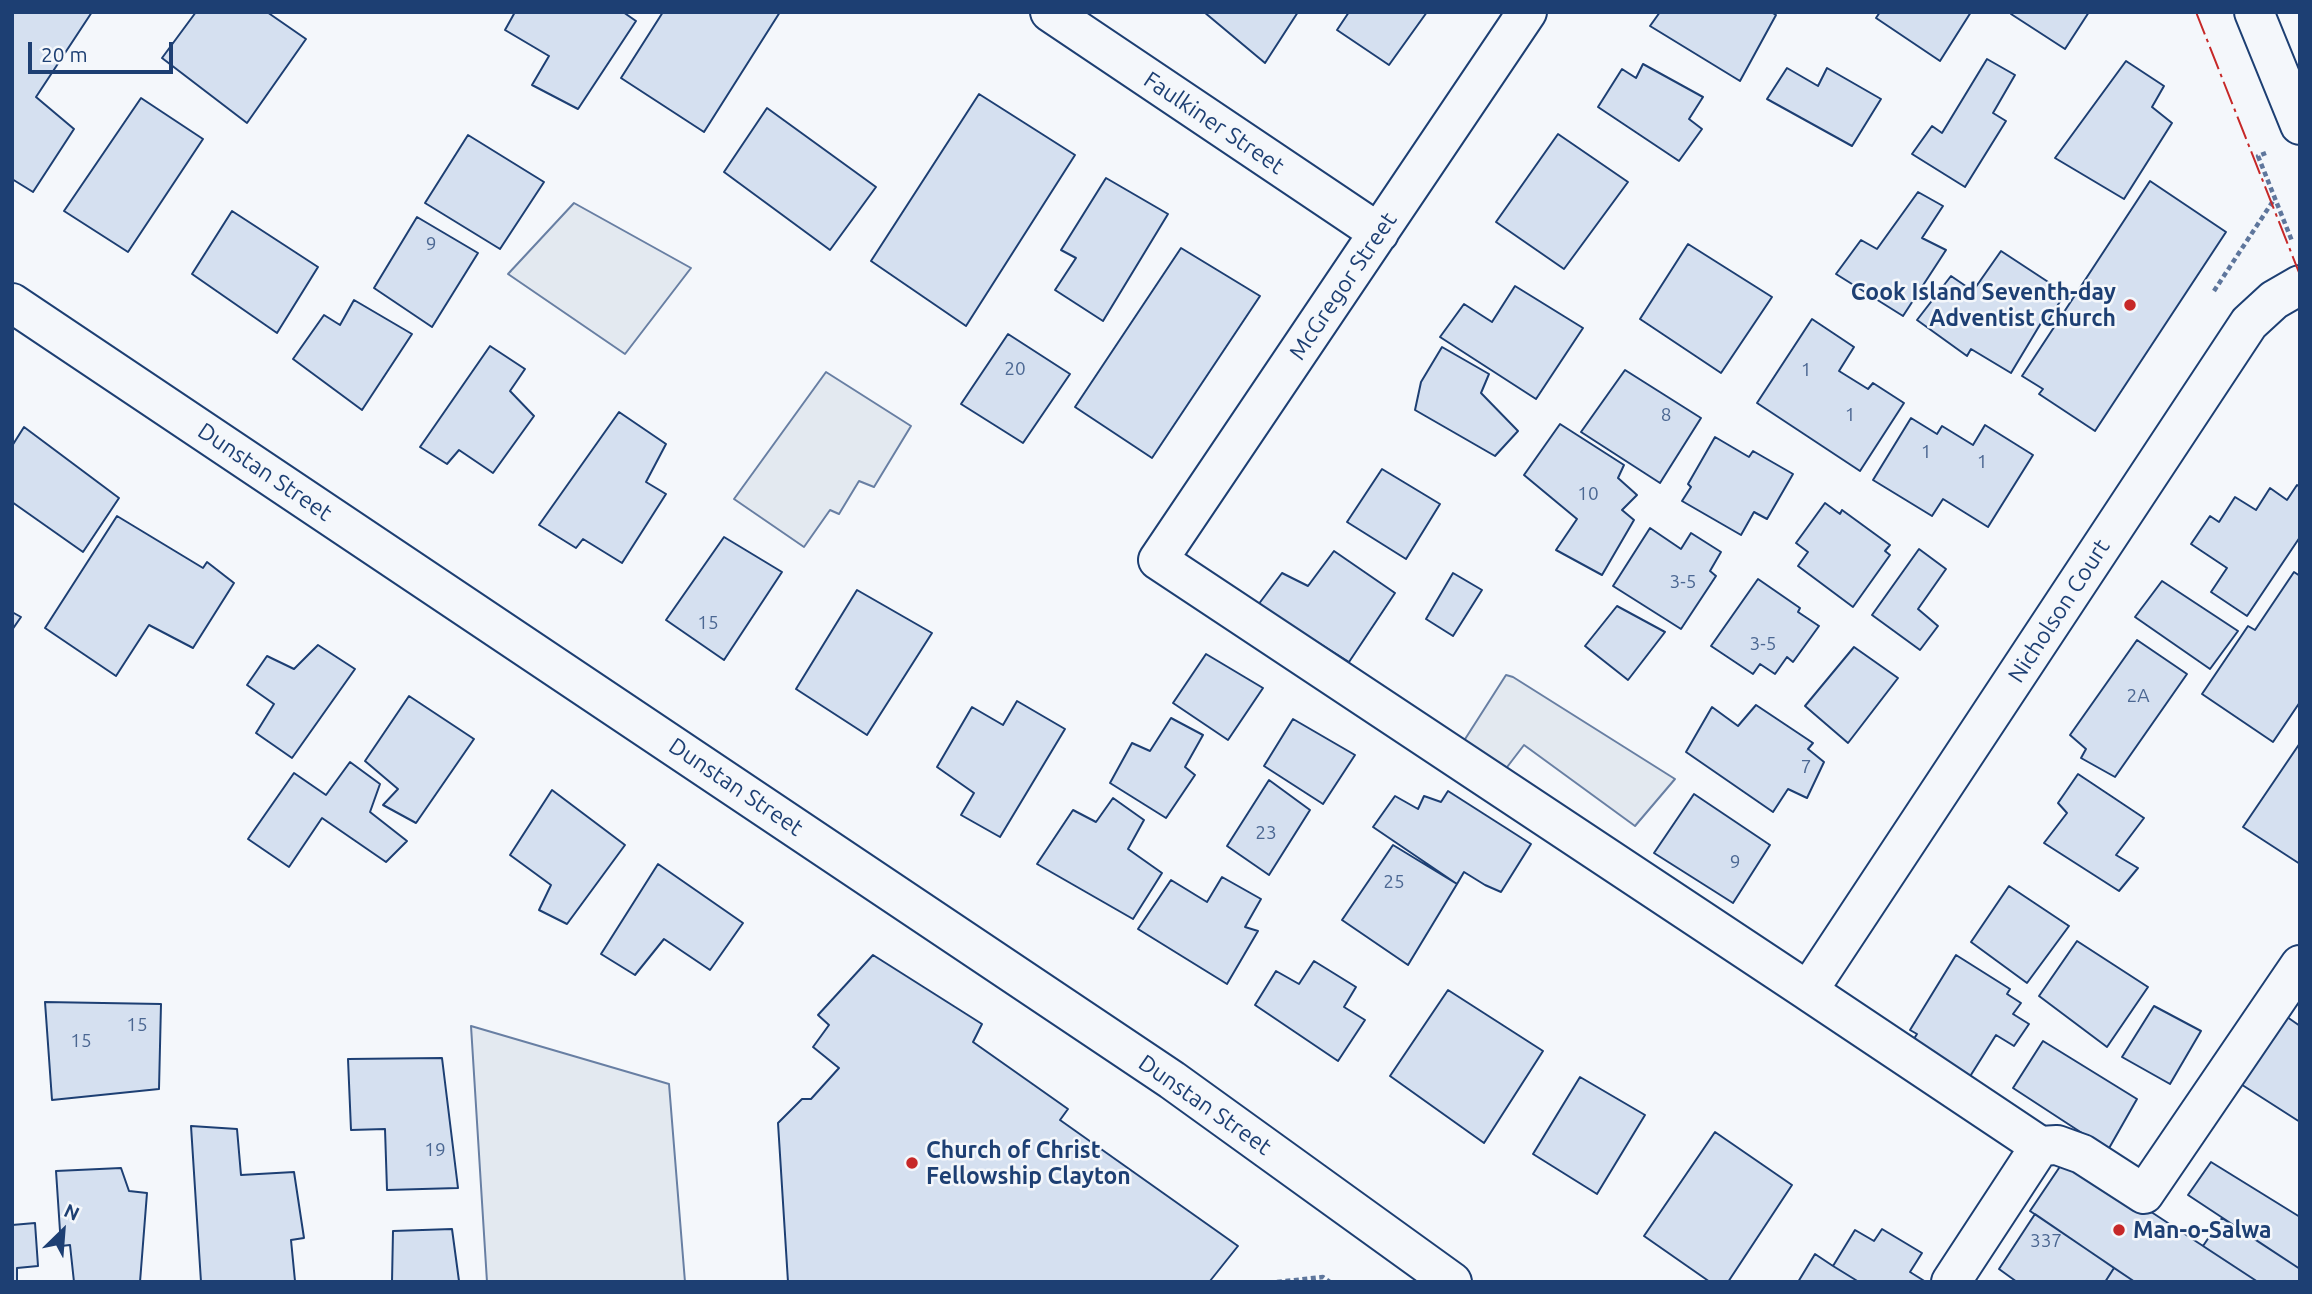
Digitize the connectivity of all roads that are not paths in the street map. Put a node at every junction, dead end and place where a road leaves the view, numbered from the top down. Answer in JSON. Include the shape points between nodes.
{"nodes":[{"id":1,"x":1050,"y":12,"type":"edge"},
{"id":2,"x":1527,"y":12,"type":"edge"},
{"id":3,"x":2254,"y":12,"type":"edge"},
{"id":4,"x":2285,"y":46,"type":"edge"},
{"id":5,"x":2300,"y":125,"type":"edge"},
{"id":6,"x":1379,"y":233,"type":"junction"},
{"id":7,"x":2297,"y":267,"type":"edge"},
{"id":8,"x":14,"y":309,"type":"edge"},
{"id":9,"x":2300,"y":965,"type":"edge"},
{"id":10,"x":1808,"y":991,"type":"junction"},
{"id":11,"x":2040,"y":1146,"type":"junction"},
{"id":12,"x":1452,"y":1282,"type":"edge"},
{"id":13,"x":1951,"y":1282,"type":"edge"}],
"edges":[{"from":1,"to":6,"type":"street","name":"Faulkiner Street"},
{"from":2,"to":6,"type":"street","name":"McGregor Street"},
{"from":3,"to":4,"type":"street"},
{"from":4,"to":5,"type":"street"},
{"from":6,"to":10,"type":"street","name":"McGregor Street","via":[[1158,560]]},
{"from":7,"to":10,"type":"street","name":"Nicholson Court","via":[[2274,300],[2249,323]]},
{"from":8,"to":12,"type":"street","name":"Dunstan Street","via":[[1172,1080]]},
{"from":9,"to":11,"type":"street","via":[[2144,1194],[2082,1154],[2057,1145]]},
{"from":10,"to":11,"type":"street"},
{"from":11,"to":13,"type":"street"}]}
